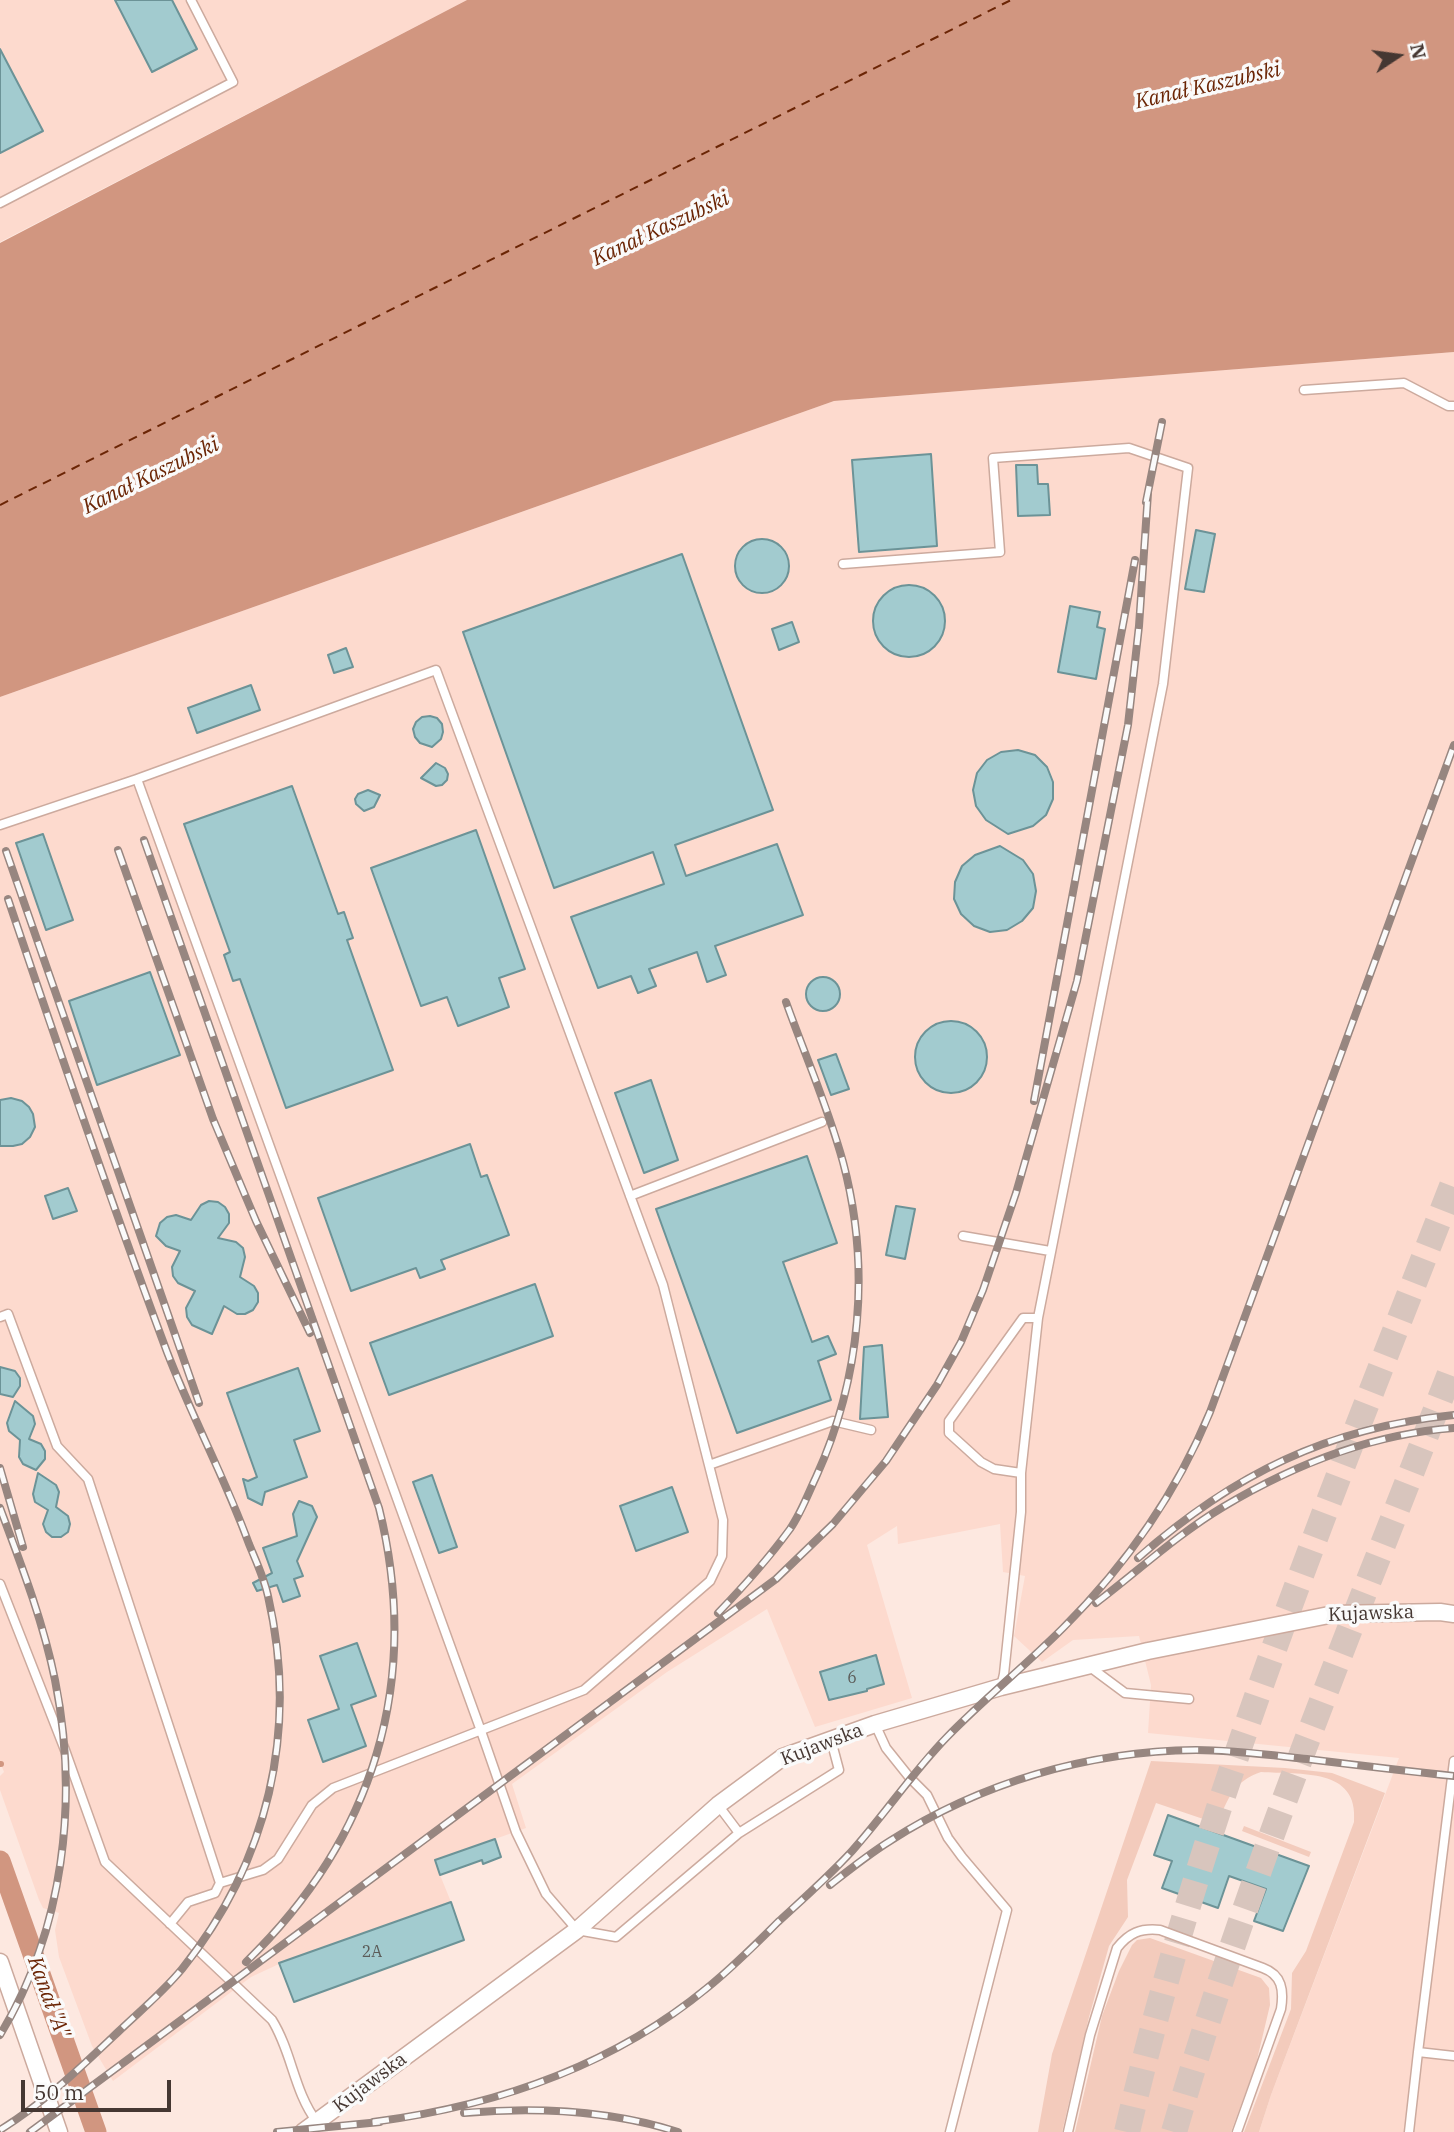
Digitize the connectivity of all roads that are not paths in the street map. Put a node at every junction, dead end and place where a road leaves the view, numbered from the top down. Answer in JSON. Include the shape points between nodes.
{"nodes":[{"id":1,"x":191,"y":0,"type":"edge"},
{"id":2,"x":0,"y":203,"type":"edge"},
{"id":3,"x":1304,"y":390,"type":"dead end"},
{"id":4,"x":1454,"y":406,"type":"edge"},
{"id":5,"x":843,"y":564,"type":"dead end"},
{"id":6,"x":137,"y":779,"type":"junction"},
{"id":7,"x":0,"y":825,"type":"edge"},
{"id":8,"x":822,"y":1122,"type":"dead end"},
{"id":9,"x":630,"y":1196,"type":"junction"},
{"id":10,"x":963,"y":1236,"type":"dead end"},
{"id":11,"x":1051,"y":1251,"type":"junction"},
{"id":12,"x":0,"y":1317,"type":"edge"},
{"id":13,"x":1038,"y":1318,"type":"junction"},
{"id":14,"x":871,"y":1430,"type":"dead end"},
{"id":15,"x":709,"y":1465,"type":"junction"},
{"id":16,"x":1021,"y":1473,"type":"junction"},
{"id":17,"x":0,"y":1584,"type":"edge"},
{"id":18,"x":1454,"y":1614,"type":"edge"},
{"id":19,"x":1088,"y":1665,"type":"junction"},
{"id":20,"x":1000,"y":1688,"type":"junction"},
{"id":21,"x":1189,"y":1699,"type":"dead end"},
{"id":22,"x":875,"y":1724,"type":"junction"},
{"id":23,"x":481,"y":1731,"type":"junction"},
{"id":24,"x":831,"y":1739,"type":"junction"},
{"id":25,"x":1454,"y":1761,"type":"edge"},
{"id":26,"x":718,"y":1805,"type":"junction"},
{"id":27,"x":739,"y":1833,"type":"junction"},
{"id":28,"x":220,"y":1883,"type":"junction"},
{"id":29,"x":170,"y":1924,"type":"junction"},
{"id":30,"x":577,"y":1930,"type":"junction"},
{"id":31,"x":0,"y":1962,"type":"edge"},
{"id":32,"x":1418,"y":2052,"type":"junction"},
{"id":33,"x":1454,"y":2056,"type":"edge"},
{"id":34,"x":317,"y":2122,"type":"junction"},
{"id":35,"x":58,"y":2132,"type":"edge"},
{"id":36,"x":303,"y":2132,"type":"edge"},
{"id":37,"x":950,"y":2132,"type":"edge"},
{"id":38,"x":1068,"y":2132,"type":"edge"},
{"id":39,"x":1237,"y":2132,"type":"edge"},
{"id":40,"x":1409,"y":2132,"type":"edge"}],
"edges":[{"from":1,"to":2,"type":"lane","via":[[233,82]]},
{"from":3,"to":4,"type":"lane","via":[[1404,383]]},
{"from":5,"to":11,"type":"lane","via":[[1000,552],[993,458],[1129,448],[1188,468],[1163,684]]},
{"from":6,"to":7,"type":"lane"},
{"from":6,"to":9,"type":"lane","via":[[436,670]]},
{"from":6,"to":23,"type":"lane"},
{"from":8,"to":9,"type":"lane"},
{"from":9,"to":15,"type":"lane","via":[[663,1285]]},
{"from":10,"to":11,"type":"lane"},
{"from":11,"to":13,"type":"lane"},
{"from":12,"to":28,"type":"lane","via":[[8,1314],[57,1446],[88,1479]]},
{"from":13,"to":16,"type":"lane"},
{"from":13,"to":16,"type":"lane","via":[[1023,1318],[948,1421],[949,1433],[981,1462]]},
{"from":14,"to":15,"type":"lane","via":[[833,1421]]},
{"from":15,"to":23,"type":"lane","via":[[723,1520],[722,1556],[710,1581],[584,1690]]},
{"from":16,"to":20,"type":"lane","via":[[1017,1562]]},
{"from":17,"to":29,"type":"lane","via":[[105,1862]]},
{"from":18,"to":19,"type":"street","name":"Kujawska","via":[[1323,1615]]},
{"from":19,"to":20,"type":"street","name":"Kujawska"},
{"from":19,"to":21,"type":"lane","via":[[1125,1693]]},
{"from":20,"to":22,"type":"street","name":"Kujawska"},
{"from":22,"to":24,"type":"street","name":"Kujawska"},
{"from":22,"to":37,"type":"lane","via":[[886,1748],[927,1795],[961,1857],[1007,1910]]},
{"from":23,"to":28,"type":"lane","via":[[333,1788],[313,1805],[278,1859],[263,1871]]},
{"from":23,"to":30,"type":"lane","via":[[516,1832],[546,1894]]},
{"from":24,"to":26,"type":"street","name":"Kujawska","via":[[783,1757]]},
{"from":24,"to":27,"type":"lane","via":[[839,1770]]},
{"from":25,"to":32,"type":"lane"},
{"from":26,"to":27,"type":"lane"},
{"from":26,"to":30,"type":"street","name":"Kujawska"},
{"from":27,"to":30,"type":"lane","via":[[616,1937]]},
{"from":28,"to":29,"type":"lane","via":[[215,1893],[188,1902]]},
{"from":29,"to":34,"type":"lane","via":[[272,2020],[301,2096]]},
{"from":30,"to":34,"type":"street","name":"Kujawska"},
{"from":31,"to":35,"type":"street"},
{"from":32,"to":33,"type":"lane"},
{"from":32,"to":40,"type":"lane"},
{"from":34,"to":36,"type":"street","name":"Kujawska"},
{"from":38,"to":39,"type":"lane","via":[[1090,2035],[1117,1948],[1126,1937],[1149,1929],[1263,1968],[1279,1980],[1281,2009]]}]}
